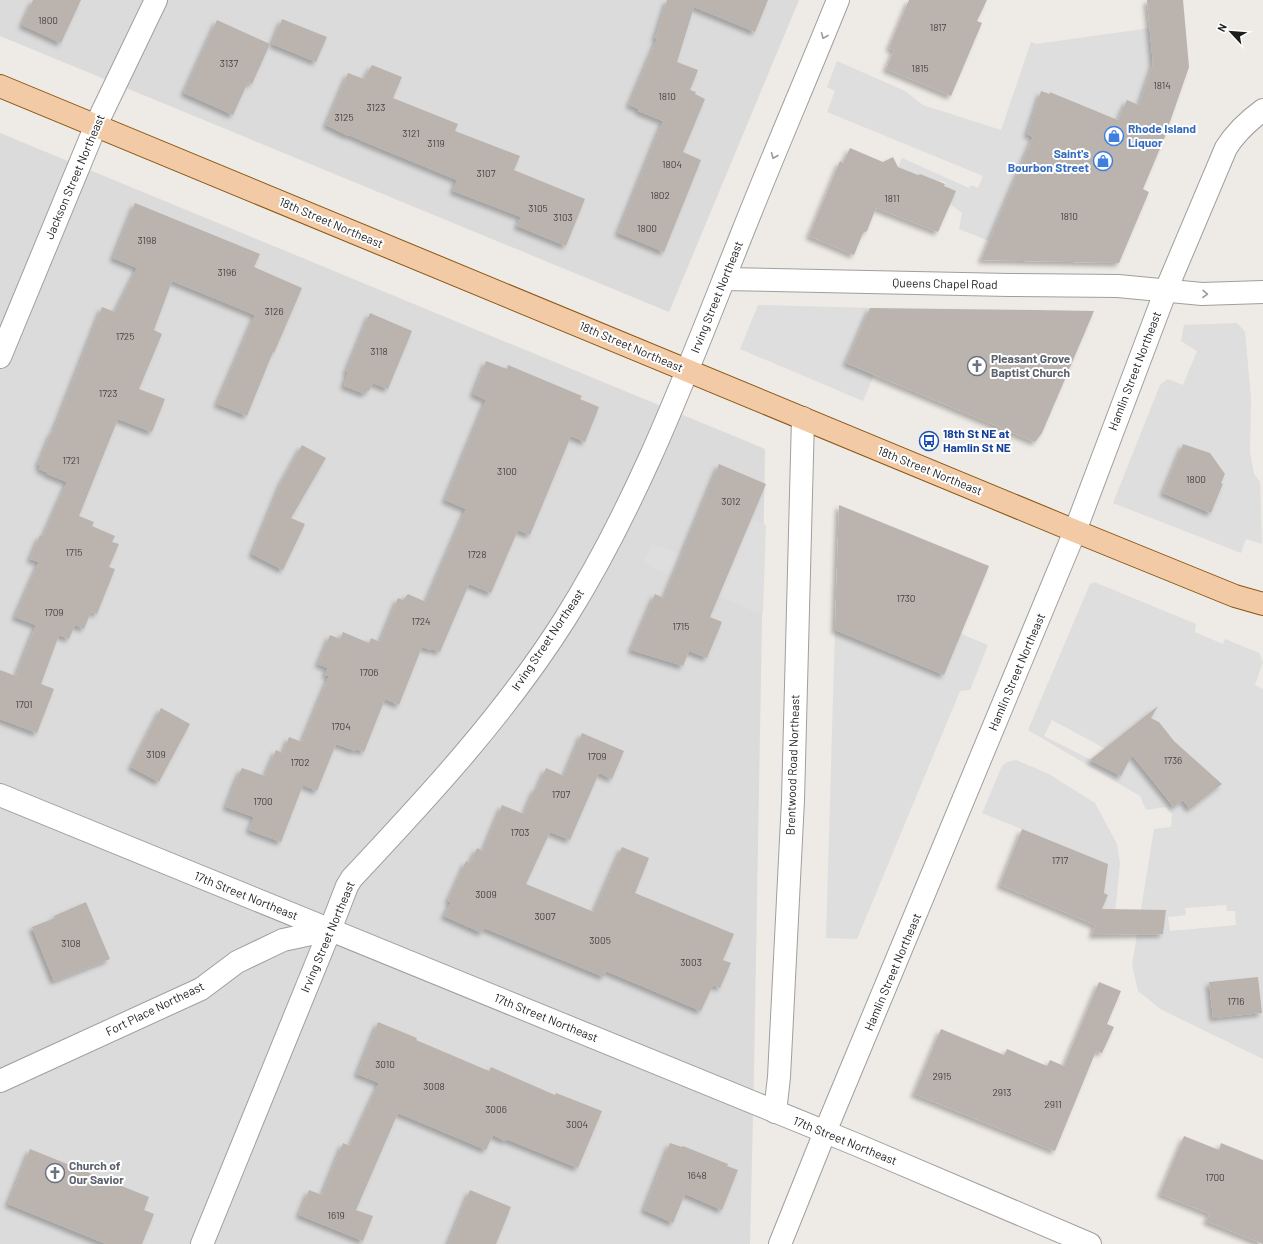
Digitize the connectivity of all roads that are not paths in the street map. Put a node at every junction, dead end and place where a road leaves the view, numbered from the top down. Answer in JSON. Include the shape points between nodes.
{"nodes":[{"id":1,"x":156,"y":0,"type":"edge"},
{"id":2,"x":838,"y":0,"type":"edge"},
{"id":3,"x":0,"y":86,"type":"edge"},
{"id":4,"x":1263,"y":110,"type":"edge"},
{"id":5,"x":96,"y":125,"type":"junction"},
{"id":6,"x":724,"y":279,"type":"junction"},
{"id":7,"x":1166,"y":290,"type":"junction"},
{"id":8,"x":1263,"y":292,"type":"edge"},
{"id":9,"x":0,"y":357,"type":"edge"},
{"id":10,"x":687,"y":371,"type":"junction"},
{"id":11,"x":803,"y":418,"type":"junction"},
{"id":12,"x":1075,"y":531,"type":"junction"},
{"id":13,"x":1263,"y":604,"type":"edge"},
{"id":14,"x":0,"y":795,"type":"edge"},
{"id":15,"x":330,"y":930,"type":"junction"},
{"id":16,"x":0,"y":1081,"type":"edge"},
{"id":17,"x":775,"y":1112,"type":"junction"},
{"id":18,"x":825,"y":1132,"type":"junction"},
{"id":19,"x":202,"y":1244,"type":"edge"},
{"id":20,"x":780,"y":1244,"type":"edge"},
{"id":21,"x":1090,"y":1244,"type":"edge"}],
"edges":[{"from":1,"to":5,"type":"street","name":"Jackson Street Northeast"},
{"from":2,"to":6,"type":"street","name":"Irving Street Northeast","one_way":true},
{"from":3,"to":5,"type":"main road","name":"18th Street Northeast"},
{"from":4,"to":7,"type":"street","name":"Hamlin Street Northeast","via":[[1236,133],[1226,148]]},
{"from":5,"to":9,"type":"street","name":"Jackson Street Northeast"},
{"from":5,"to":10,"type":"main road","name":"18th Street Northeast"},
{"from":6,"to":7,"type":"street","name":"Queens Chapel Road","via":[[1118,286]]},
{"from":6,"to":10,"type":"street","name":"Irving Street Northeast"},
{"from":7,"to":8,"type":"street","one_way":true,"via":[[1202,294]]},
{"from":7,"to":12,"type":"street","name":"Hamlin Street Northeast"},
{"from":10,"to":11,"type":"main road","name":"18th Street Northeast"},
{"from":10,"to":15,"type":"street","name":"Irving Street Northeast","via":[[626,507],[562,624],[518,688],[459,762],[352,878]]},
{"from":11,"to":12,"type":"main road","name":"18th Street Northeast"},
{"from":11,"to":17,"type":"street","name":"Brentwood Road Northeast","via":[[793,800]]},
{"from":12,"to":13,"type":"main road","name":"18th Street Northeast","via":[[1235,596]]},
{"from":12,"to":18,"type":"street","name":"Hamlin Street Northeast"},
{"from":14,"to":15,"type":"street","name":"17th Street Northeast"},
{"from":15,"to":16,"type":"street","name":"Fort Place Northeast","via":[[283,940],[237,962],[201,988]]},
{"from":15,"to":17,"type":"street","name":"17th Street Northeast"},
{"from":15,"to":19,"type":"street","name":"Irving Street Northeast"},
{"from":17,"to":18,"type":"street","name":"17th Street Northeast"},
{"from":18,"to":20,"type":"street","name":"Hamlin Street Northeast"},
{"from":18,"to":21,"type":"street","name":"17th Street Northeast"}]}
